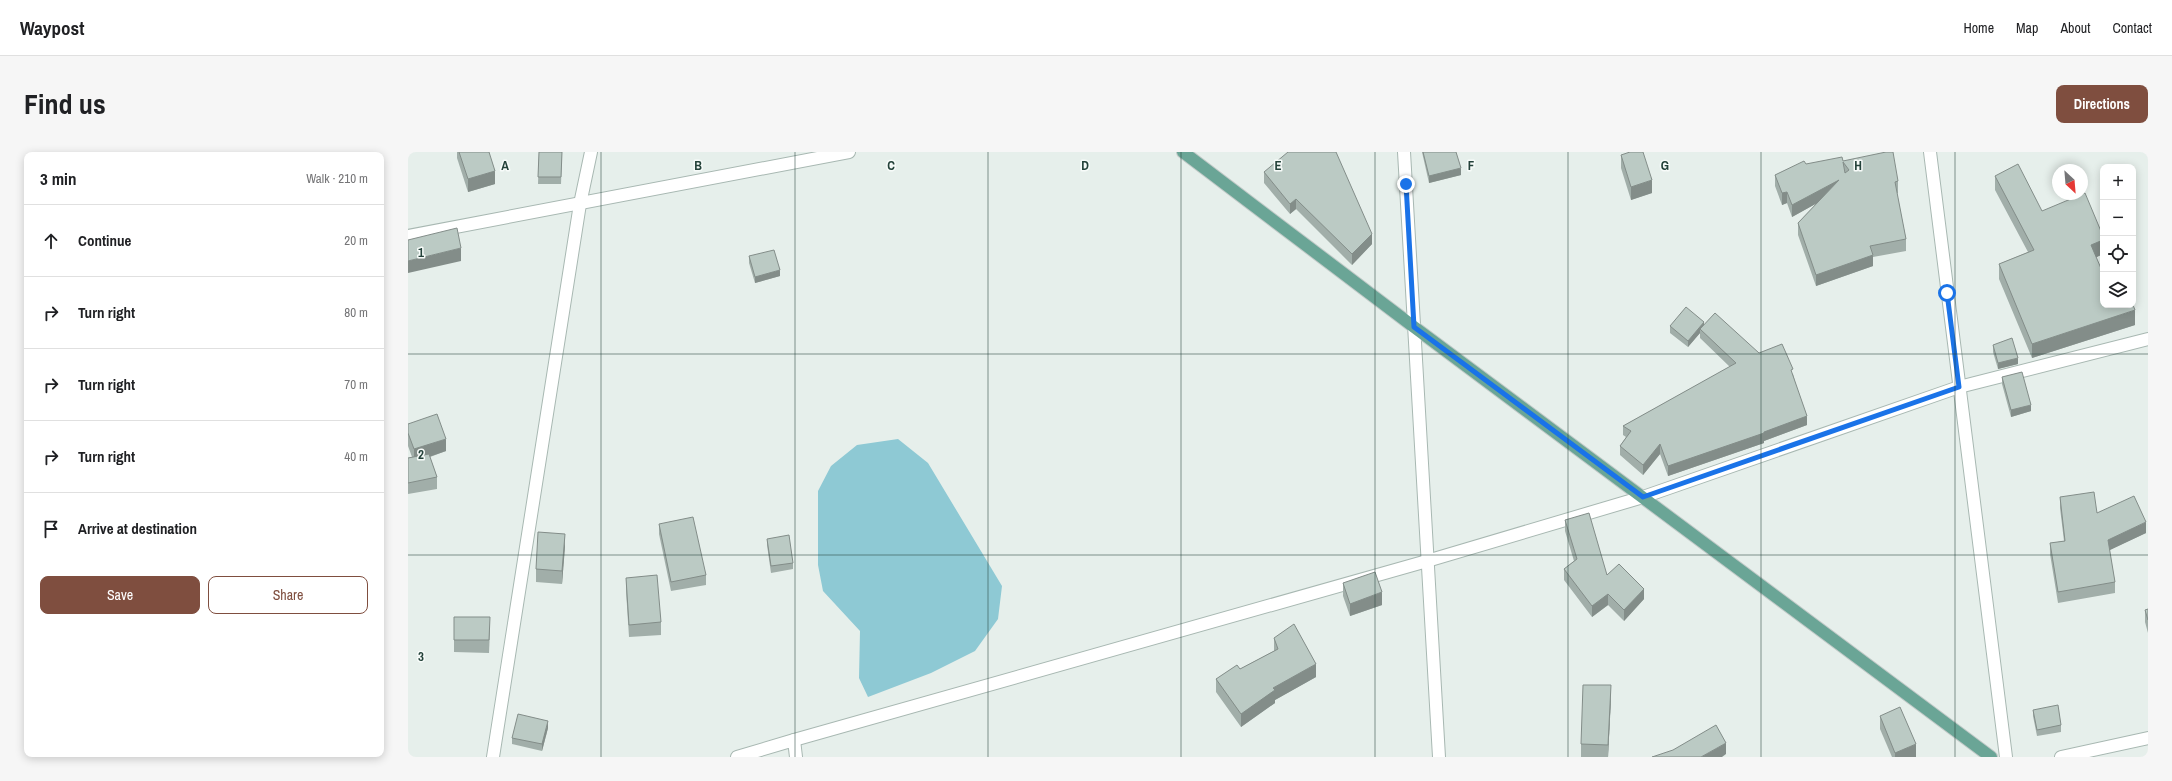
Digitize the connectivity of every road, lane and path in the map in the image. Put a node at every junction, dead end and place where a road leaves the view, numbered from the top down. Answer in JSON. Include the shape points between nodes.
{"nodes":[{"id":1,"x":591,"y":152,"type":"edge"},
{"id":2,"x":849,"y":152,"type":"edge"},
{"id":3,"x":1183,"y":152,"type":"edge"},
{"id":4,"x":1404,"y":152,"type":"edge"},
{"id":5,"x":1930,"y":152,"type":"edge"},
{"id":6,"x":580,"y":204,"type":"junction"},
{"id":7,"x":408,"y":236,"type":"edge"},
{"id":8,"x":1414,"y":327,"type":"junction"},
{"id":9,"x":2148,"y":339,"type":"edge"},
{"id":10,"x":1959,"y":387,"type":"junction"},
{"id":11,"x":1643,"y":497,"type":"junction"},
{"id":12,"x":1427,"y":561,"type":"junction"},
{"id":13,"x":2148,"y":738,"type":"edge"},
{"id":14,"x":794,"y":740,"type":"junction"},
{"id":15,"x":493,"y":757,"type":"edge"},
{"id":16,"x":737,"y":757,"type":"edge"},
{"id":17,"x":796,"y":757,"type":"edge"},
{"id":18,"x":1439,"y":757,"type":"edge"},
{"id":19,"x":1991,"y":757,"type":"edge"},
{"id":20,"x":2006,"y":757,"type":"edge"},
{"id":21,"x":2061,"y":757,"type":"edge"}],
"edges":[{"from":1,"to":6,"type":"street"},
{"from":2,"to":6,"type":"street"},
{"from":3,"to":8,"type":"main road"},
{"from":4,"to":8,"type":"street"},
{"from":5,"to":10,"type":"street"},
{"from":6,"to":7,"type":"street"},
{"from":6,"to":15,"type":"street"},
{"from":8,"to":11,"type":"main road"},
{"from":8,"to":12,"type":"street"},
{"from":9,"to":10,"type":"street"},
{"from":10,"to":11,"type":"street"},
{"from":10,"to":20,"type":"street"},
{"from":11,"to":12,"type":"street"},
{"from":11,"to":19,"type":"main road"},
{"from":12,"to":14,"type":"street"},
{"from":12,"to":18,"type":"street"},
{"from":13,"to":21,"type":"street"},
{"from":14,"to":16,"type":"street"},
{"from":14,"to":17,"type":"street"}]}
